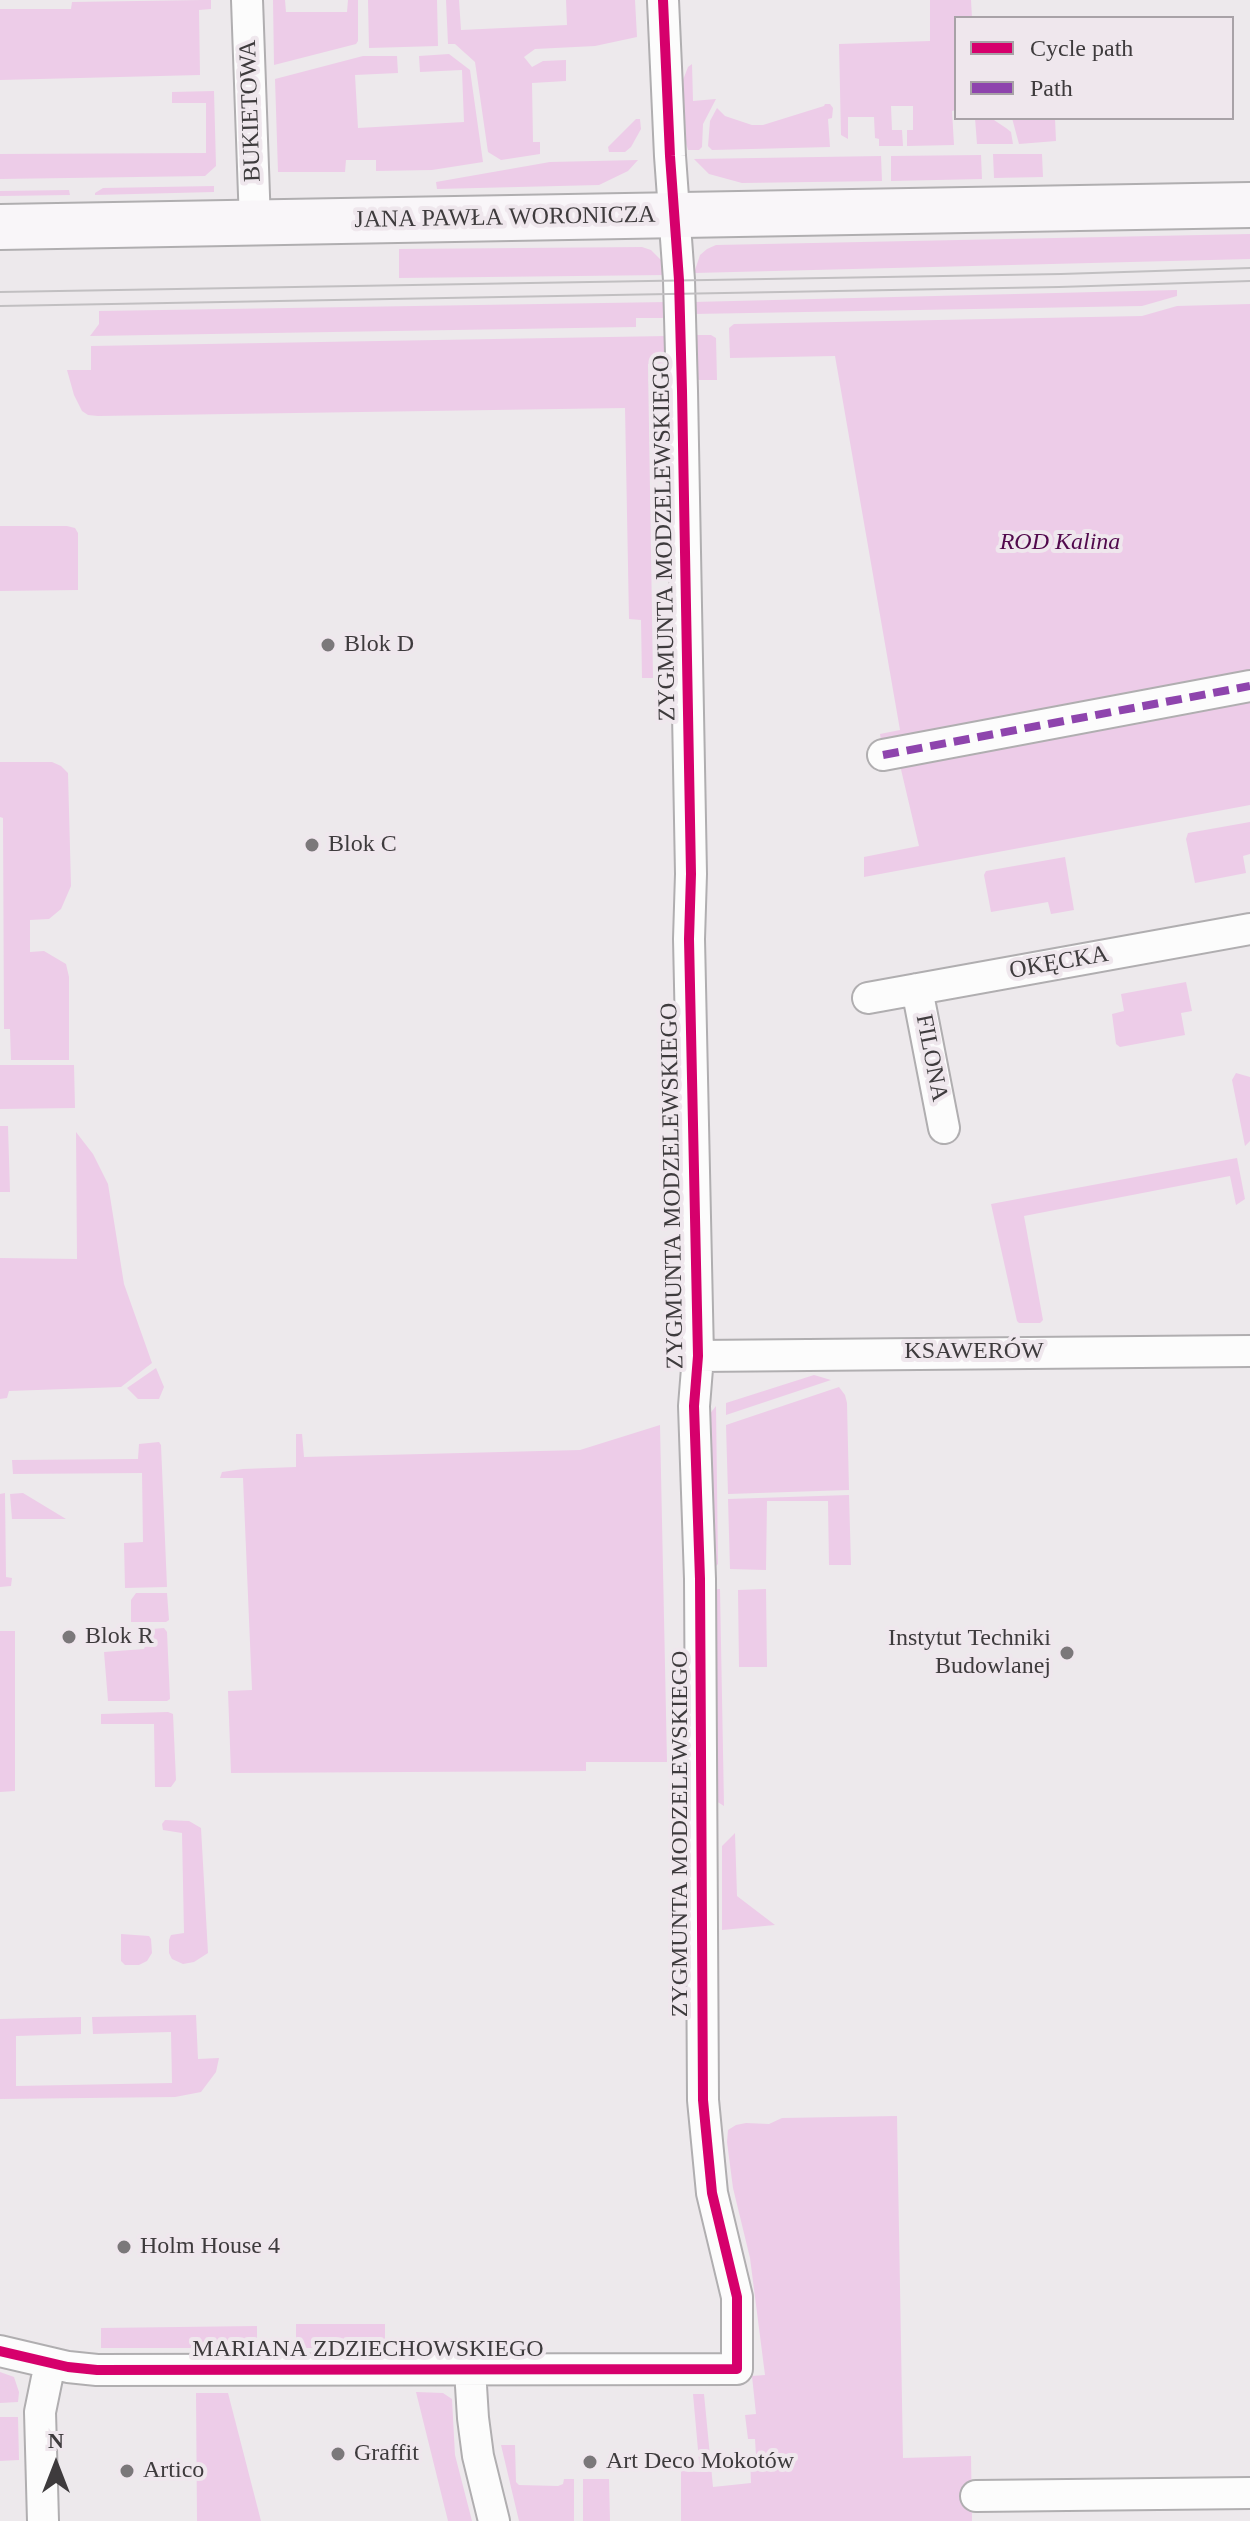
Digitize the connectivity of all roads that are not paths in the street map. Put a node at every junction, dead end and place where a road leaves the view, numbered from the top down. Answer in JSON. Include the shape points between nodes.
{"nodes":[{"id":1,"x":247,"y":0,"type":"edge"},
{"id":2,"x":663,"y":0,"type":"edge"},
{"id":3,"x":1250,"y":205,"type":"edge"},
{"id":4,"x":675,"y":215,"type":"junction"},
{"id":5,"x":255,"y":223,"type":"junction"},
{"id":6,"x":0,"y":227,"type":"edge"},
{"id":7,"x":1250,"y":686,"type":"edge"},
{"id":8,"x":883,"y":755,"type":"dead end"},
{"id":9,"x":1250,"y":929,"type":"edge"},
{"id":10,"x":917,"y":989,"type":"junction"},
{"id":11,"x":868,"y":998,"type":"dead end"},
{"id":12,"x":944,"y":1128,"type":"dead end"},
{"id":13,"x":1250,"y":1351,"type":"edge"},
{"id":14,"x":698,"y":1356,"type":"junction"},
{"id":15,"x":0,"y":2351,"type":"edge"},
{"id":16,"x":50,"y":2363,"type":"junction"},
{"id":17,"x":737,"y":2369,"type":"joint"},
{"id":18,"x":470,"y":2370,"type":"junction"},
{"id":19,"x":1250,"y":2493,"type":"edge"},
{"id":20,"x":976,"y":2496,"type":"dead end"},
{"id":21,"x":43,"y":2521,"type":"edge"},
{"id":22,"x":494,"y":2521,"type":"edge"}],
"edges":[{"from":1,"to":5,"type":"street","name":"BUKIETOWA"},
{"from":2,"to":4,"type":"street","name":"ZYGMUNTA MODZELEWSKIEGO"},
{"from":3,"to":4,"type":"street","name":"JANA PAWŁA WORONICZA"},
{"from":4,"to":5,"type":"street","name":"JANA PAWŁA WORONICZA"},
{"from":4,"to":14,"type":"street","name":"ZYGMUNTA MODZELEWSKIEGO"},
{"from":5,"to":6,"type":"street","name":"JANA PAWŁA WORONICZA"},
{"from":7,"to":8,"type":"street"},
{"from":9,"to":10,"type":"street","name":"OKĘCKA"},
{"from":10,"to":11,"type":"street","name":"OKĘCKA"},
{"from":10,"to":12,"type":"street","name":"FILONA"},
{"from":13,"to":14,"type":"street","name":"KSAWERÓW"},
{"from":14,"to":17,"type":"street","name":"ZYGMUNTA MODZELEWSKIEGO","via":[[694,1406],[703,2100],[712,2193],[737,2297]]},
{"from":15,"to":16,"type":"street","name":"MARIANA ZDZIECHOWSKIEGO"},
{"from":16,"to":18,"type":"street","name":"MARIANA ZDZIECHOWSKIEGO","via":[[97,2370]]},
{"from":16,"to":21,"type":"street","via":[[40,2412]]},
{"from":17,"to":18,"type":"street","name":"MARIANA ZDZIECHOWSKIEGO"},
{"from":18,"to":22,"type":"street","via":[[478,2456]]},
{"from":19,"to":20,"type":"street"}]}
